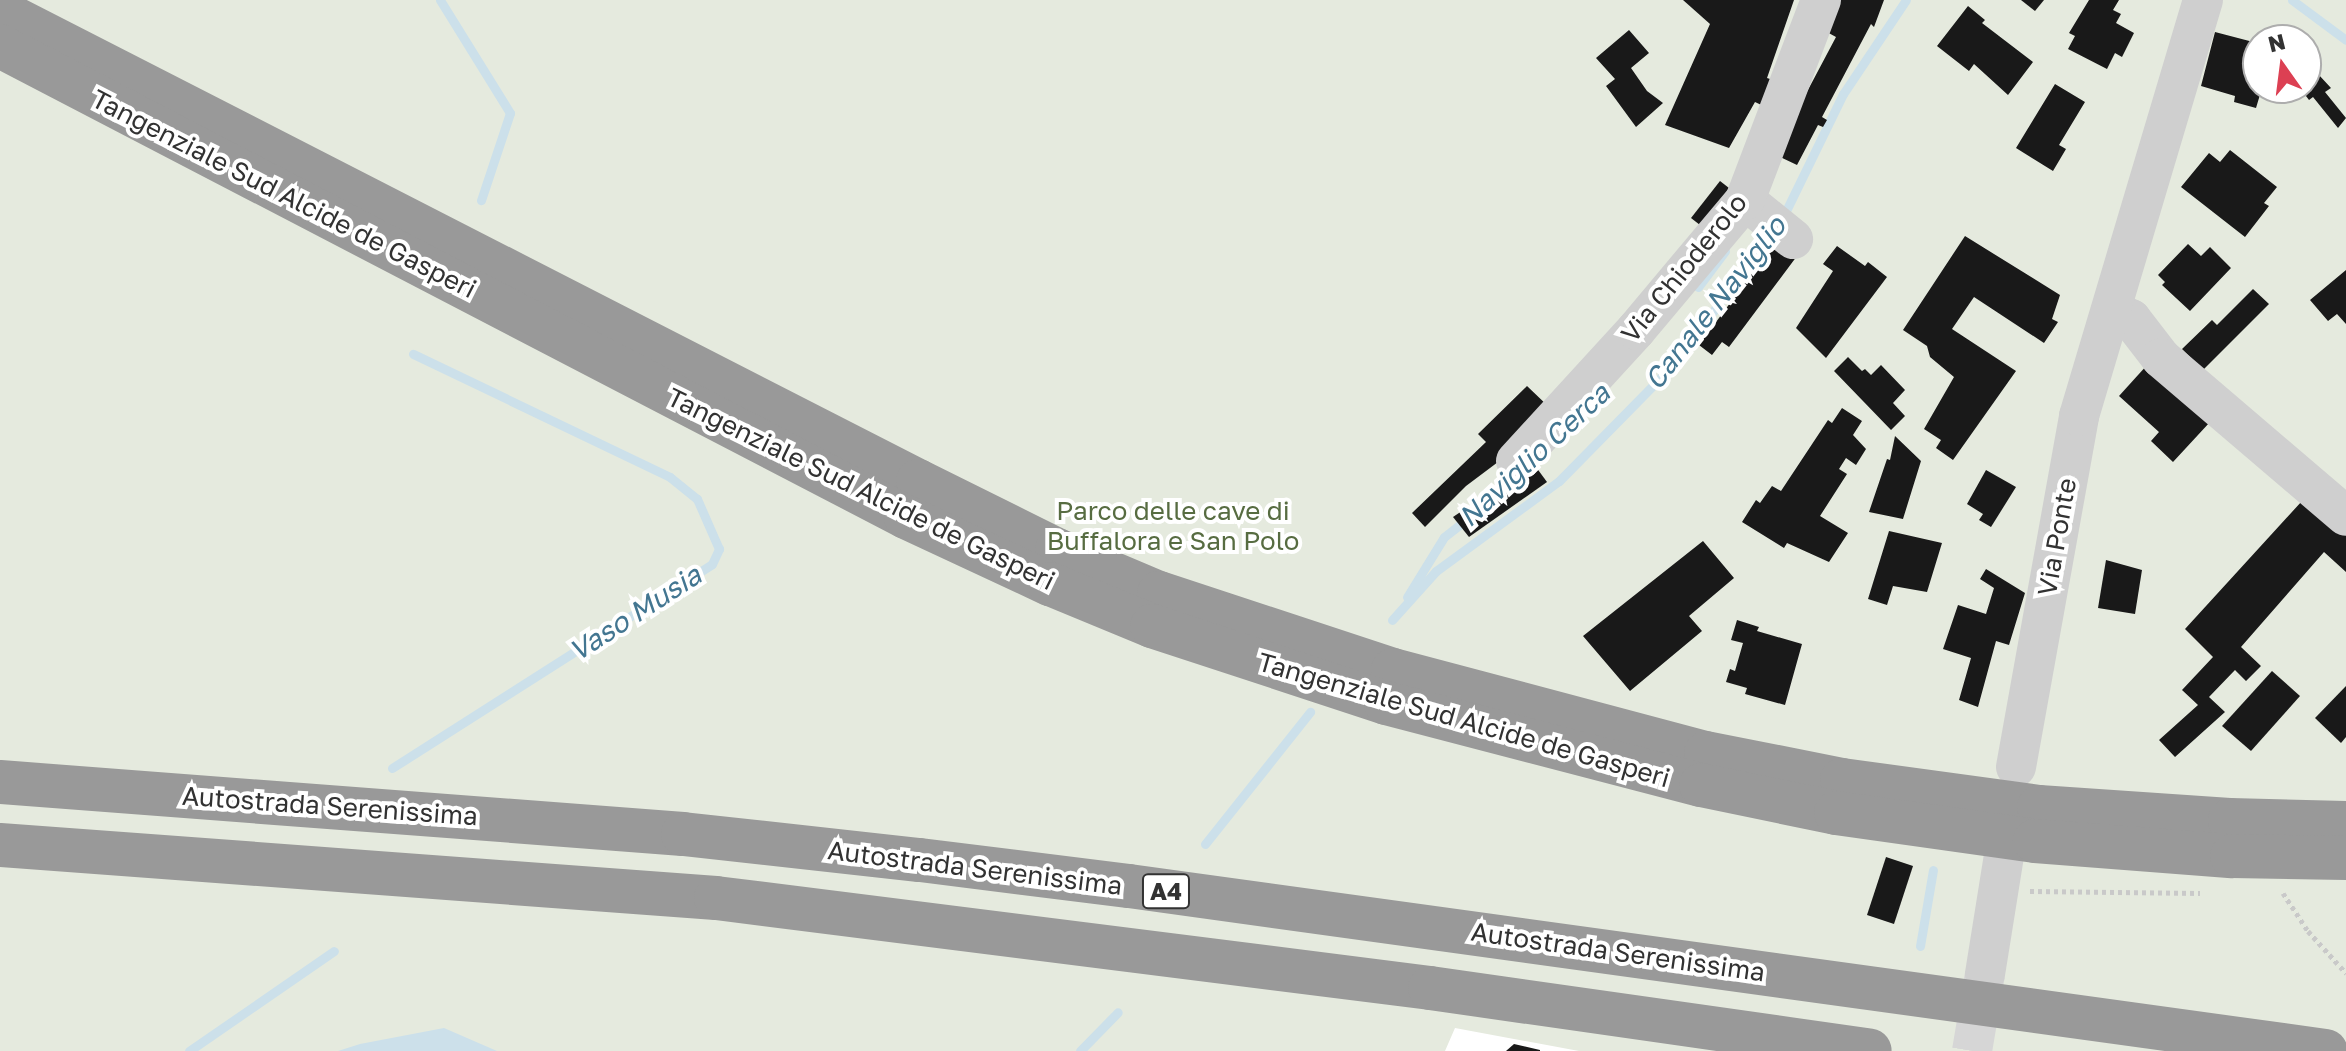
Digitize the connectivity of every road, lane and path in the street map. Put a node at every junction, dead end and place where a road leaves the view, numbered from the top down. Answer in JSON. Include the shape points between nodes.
{"nodes":[{"id":1,"x":1821,"y":0,"type":"edge"},
{"id":2,"x":2203,"y":0,"type":"edge"},
{"id":3,"x":0,"y":11,"type":"edge"},
{"id":4,"x":0,"y":46,"type":"edge"},
{"id":5,"x":1745,"y":200,"type":"junction"},
{"id":6,"x":1793,"y":239,"type":"dead end"},
{"id":7,"x":2112,"y":311,"type":"junction"},
{"id":8,"x":1516,"y":461,"type":"dead end"},
{"id":9,"x":2345,"y":512,"type":"edge"},
{"id":10,"x":2016,"y":767,"type":"dead end"},
{"id":11,"x":0,"y":782,"type":"edge"},
{"id":12,"x":2346,"y":823,"type":"edge"},
{"id":13,"x":0,"y":845,"type":"edge"},
{"id":14,"x":2346,"y":858,"type":"edge"},
{"id":15,"x":2003,"y":873,"type":"joint"},
{"id":16,"x":2209,"y":893,"type":"dead end"},
{"id":17,"x":2268,"y":893,"type":"dead end"},
{"id":18,"x":2346,"y":973,"type":"edge"},
{"id":19,"x":1985,"y":974,"type":"tunnel mouth"},
{"id":20,"x":1870,"y":1051,"type":"edge"},
{"id":21,"x":2326,"y":1051,"type":"edge"}],
"edges":[{"from":1,"to":5,"type":"street","name":"Via Chioderolo"},
{"from":2,"to":7,"type":"street","name":"Via Ponte"},
{"from":3,"to":12,"type":"highway","name":"Tangenziale Sud Alcide de Gasperi","via":[[918,481],[1057,550],[1173,598],[1393,670],[1706,753],[1842,780],[2039,807]]},
{"from":4,"to":14,"type":"highway","name":"Tangenziale Sud Alcide de Gasperi","via":[[906,517],[1152,626],[1386,703],[1701,785],[1836,813],[2035,841],[2232,856]]},
{"from":5,"to":6,"type":"street"},
{"from":5,"to":8,"type":"street","name":"Via Chioderolo"},
{"from":7,"to":9,"type":"street","via":[[2131,319],[2161,358]]},
{"from":7,"to":10,"type":"street","name":"Via Ponte","via":[[2079,416]]},
{"from":11,"to":21,"type":"highway","name":"Autostrada Serenissima","number":"A4","via":[[683,834],[920,860]]},
{"from":13,"to":20,"type":"highway","via":[[716,898],[1430,988]]},
{"from":15,"to":16,"type":"path"},
{"from":15,"to":19,"type":"street"},
{"from":17,"to":18,"type":"path","via":[[2283,893]]}]}
